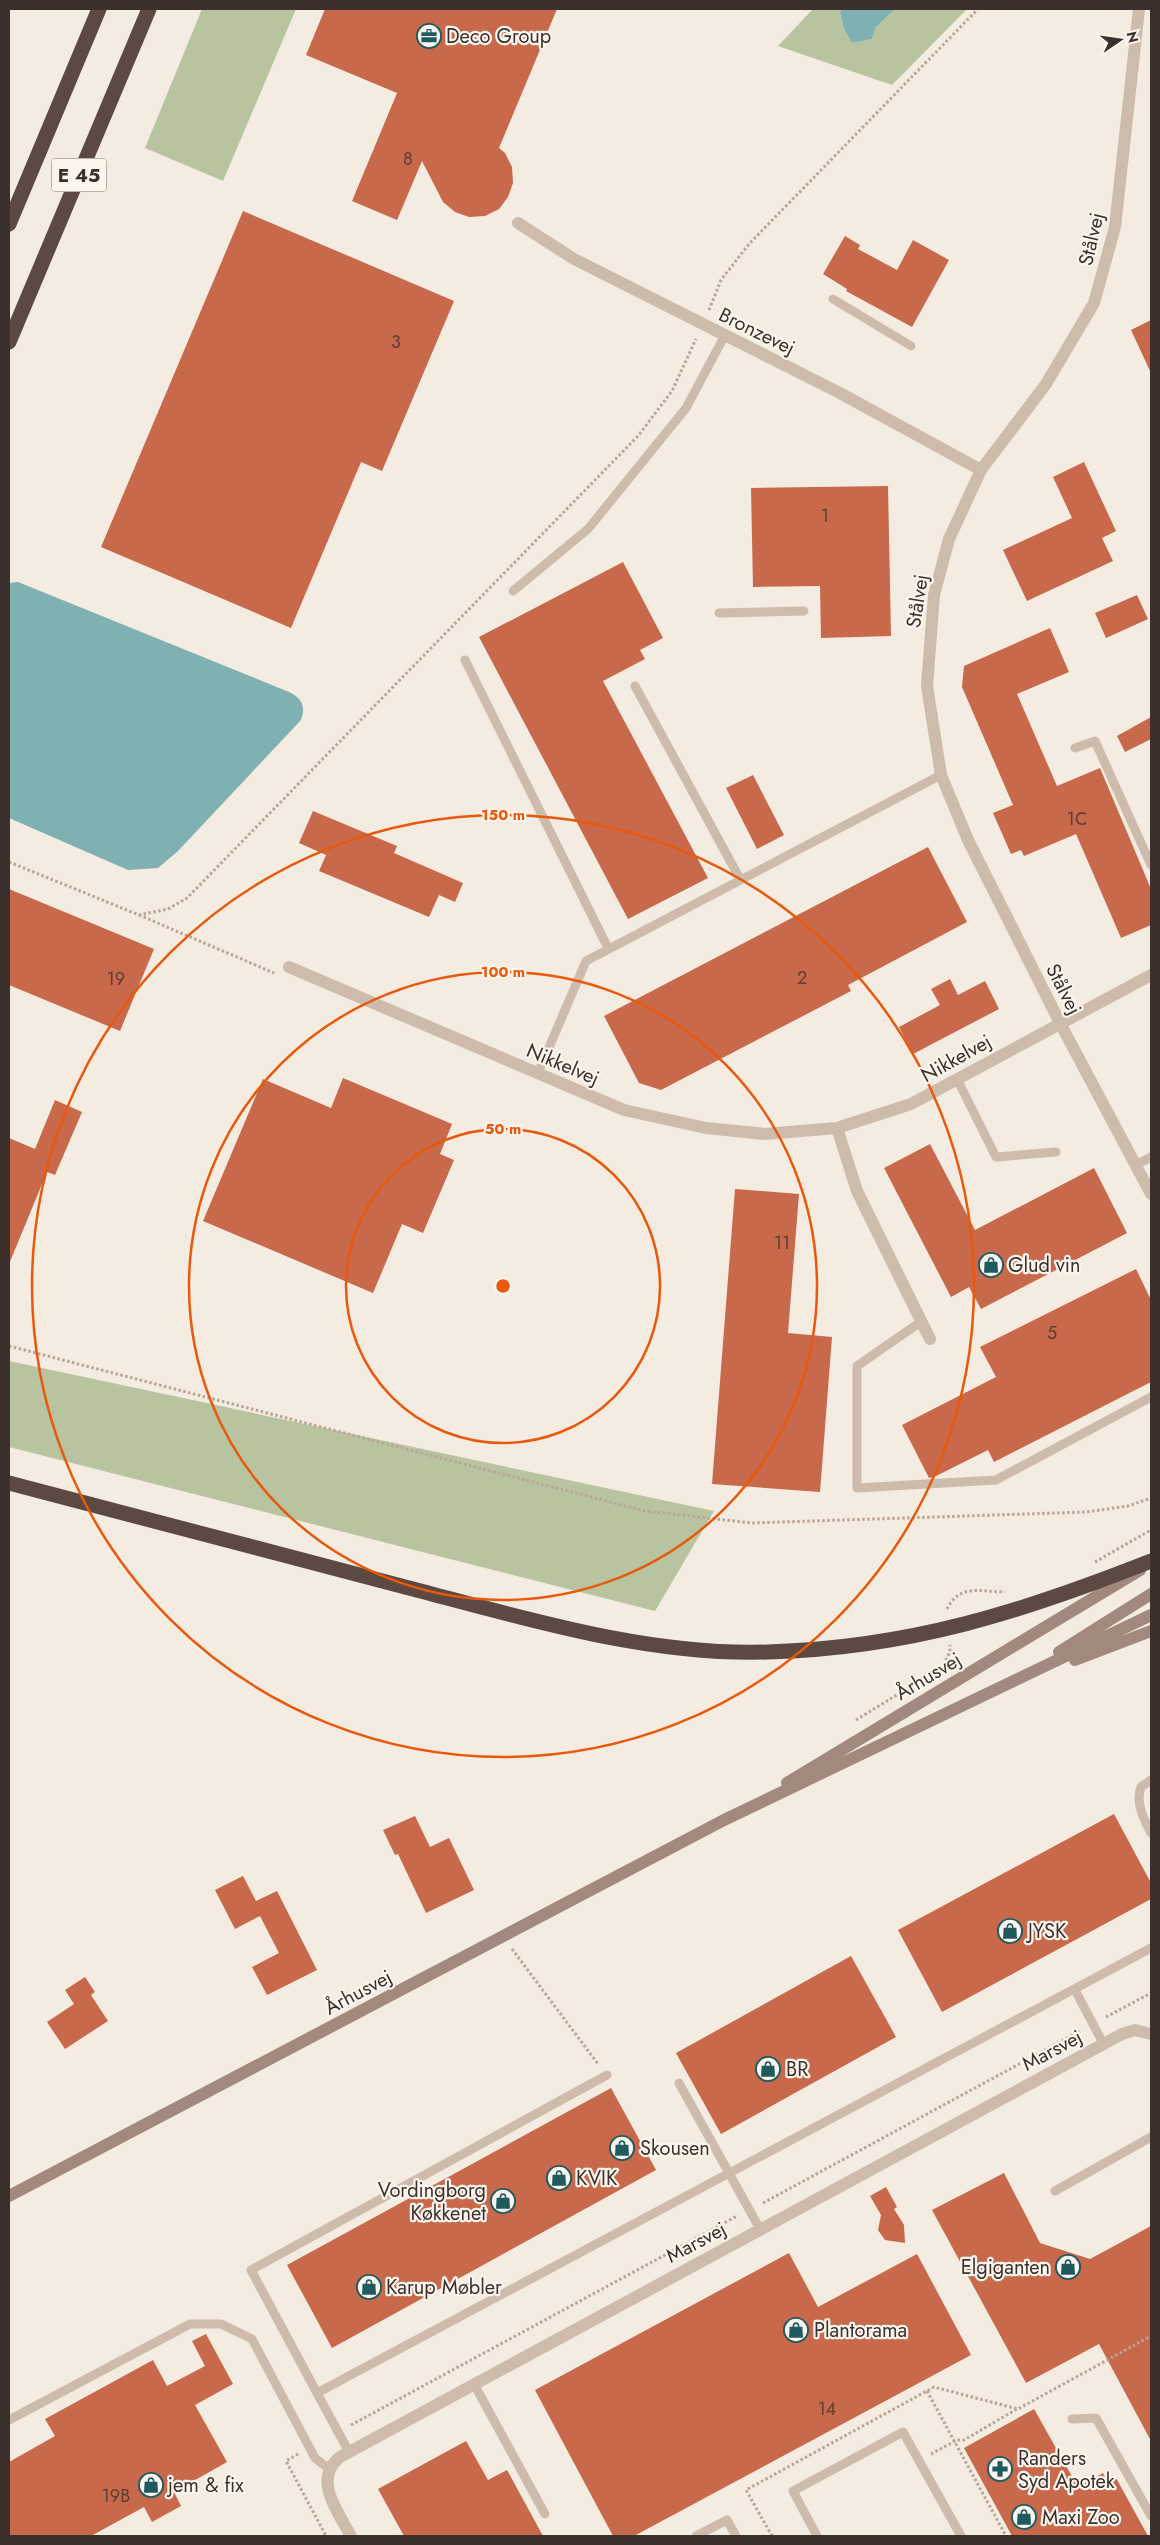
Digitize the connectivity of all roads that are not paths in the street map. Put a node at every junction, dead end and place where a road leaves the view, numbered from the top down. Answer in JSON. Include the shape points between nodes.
{"nodes":[{"id":1,"x":99,"y":9,"type":"edge"},
{"id":2,"x":149,"y":9,"type":"edge"},
{"id":3,"x":1139,"y":9,"type":"edge"},
{"id":4,"x":518,"y":223,"type":"dead end"},
{"id":5,"x":9,"y":224,"type":"edge"},
{"id":6,"x":832,"y":299,"type":"dead end"},
{"id":7,"x":725,"y":335,"type":"junction"},
{"id":8,"x":9,"y":342,"type":"edge"},
{"id":9,"x":911,"y":346,"type":"dead end"},
{"id":10,"x":981,"y":470,"type":"junction"},
{"id":11,"x":513,"y":591,"type":"dead end"},
{"id":12,"x":804,"y":611,"type":"dead end"},
{"id":13,"x":719,"y":613,"type":"dead end"},
{"id":14,"x":465,"y":660,"type":"dead end"},
{"id":15,"x":635,"y":686,"type":"dead end"},
{"id":16,"x":1075,"y":748,"type":"dead end"},
{"id":17,"x":941,"y":775,"type":"junction"},
{"id":18,"x":1151,"y":865,"type":"edge"},
{"id":19,"x":740,"y":879,"type":"junction"},
{"id":20,"x":608,"y":948,"type":"junction"},
{"id":21,"x":289,"y":967,"type":"road end"},
{"id":22,"x":1151,"y":975,"type":"edge"},
{"id":23,"x":1060,"y":1023,"type":"junction"},
{"id":24,"x":538,"y":1073,"type":"junction"},
{"id":25,"x":957,"y":1079,"type":"junction"},
{"id":26,"x":838,"y":1128,"type":"junction"},
{"id":27,"x":1056,"y":1152,"type":"dead end"},
{"id":28,"x":1151,"y":1157,"type":"edge"},
{"id":29,"x":1136,"y":1165,"type":"junction"},
{"id":30,"x":1151,"y":1194,"type":"edge"},
{"id":31,"x":922,"y":1321,"type":"junction"},
{"id":32,"x":930,"y":1339,"type":"dead end"},
{"id":33,"x":1151,"y":1397,"type":"edge"},
{"id":34,"x":9,"y":1483,"type":"edge"},
{"id":35,"x":1151,"y":1562,"type":"edge"},
{"id":36,"x":1151,"y":1594,"type":"edge"},
{"id":37,"x":1151,"y":1615,"type":"edge"},
{"id":38,"x":1151,"y":1631,"type":"edge"},
{"id":39,"x":1002,"y":1688,"type":"junction"},
{"id":40,"x":1151,"y":1780,"type":"edge"},
{"id":41,"x":724,"y":1820,"type":"junction"},
{"id":42,"x":1150,"y":1831,"type":"edge"},
{"id":43,"x":1151,"y":1948,"type":"edge"},
{"id":44,"x":1074,"y":1990,"type":"junction"},
{"id":45,"x":1151,"y":2034,"type":"edge"},
{"id":46,"x":1104,"y":2043,"type":"junction"},
{"id":47,"x":607,"y":2075,"type":"road end"},
{"id":48,"x":679,"y":2083,"type":"dead end"},
{"id":49,"x":1151,"y":2137,"type":"edge"},
{"id":50,"x":730,"y":2175,"type":"junction"},
{"id":51,"x":1055,"y":2191,"type":"dead end"},
{"id":52,"x":9,"y":2196,"type":"edge"},
{"id":53,"x":760,"y":2229,"type":"junction"},
{"id":54,"x":474,"y":2384,"type":"junction"},
{"id":55,"x":318,"y":2393,"type":"junction"},
{"id":56,"x":1072,"y":2419,"type":"dead end"},
{"id":57,"x":9,"y":2420,"type":"edge"},
{"id":58,"x":349,"y":2452,"type":"junction"},
{"id":59,"x":329,"y":2469,"type":"junction"},
{"id":60,"x":546,"y":2514,"type":"dead end"},
{"id":61,"x":1151,"y":2516,"type":"edge"},
{"id":62,"x":351,"y":2536,"type":"edge"},
{"id":63,"x":696,"y":2536,"type":"edge"},
{"id":64,"x":736,"y":2536,"type":"edge"},
{"id":65,"x":817,"y":2536,"type":"edge"},
{"id":66,"x":960,"y":2536,"type":"edge"}],
"edges":[{"from":1,"to":5,"type":"highway","number":"E 45"},
{"from":2,"to":8,"type":"highway","number":"E 45"},
{"from":3,"to":10,"type":"street","name":"Stålvej","via":[[1116,227],[1094,303],[1046,384]]},
{"from":4,"to":7,"type":"street","name":"Bronzevej","via":[[574,259]]},
{"from":6,"to":9,"type":"lane"},
{"from":7,"to":10,"type":"street","name":"Bronzevej"},
{"from":7,"to":11,"type":"lane","via":[[686,408],[588,529]]},
{"from":10,"to":17,"type":"street","name":"Stålvej","via":[[949,539],[934,595],[927,686]]},
{"from":12,"to":13,"type":"lane"},
{"from":14,"to":20,"type":"lane"},
{"from":15,"to":19,"type":"lane"},
{"from":16,"to":18,"type":"lane","via":[[1096,741]]},
{"from":17,"to":19,"type":"lane"},
{"from":17,"to":23,"type":"street","name":"Stålvej","via":[[968,840]]},
{"from":19,"to":20,"type":"lane"},
{"from":20,"to":24,"type":"lane","via":[[586,961]]},
{"from":21,"to":24,"type":"street","name":"Nikkelvej"},
{"from":22,"to":23,"type":"street","name":"Nikkelvej"},
{"from":23,"to":25,"type":"street","name":"Nikkelvej"},
{"from":23,"to":29,"type":"street","name":"Stålvej"},
{"from":24,"to":26,"type":"street","name":"Nikkelvej","via":[[624,1110],[706,1128],[765,1134]]},
{"from":25,"to":26,"type":"street","name":"Nikkelvej","via":[[911,1104]]},
{"from":25,"to":27,"type":"lane","via":[[996,1157]]},
{"from":26,"to":31,"type":"street","via":[[857,1192]]},
{"from":28,"to":29,"type":"lane"},
{"from":29,"to":30,"type":"street","name":"Stålvej"},
{"from":31,"to":32,"type":"street"},
{"from":31,"to":33,"type":"lane","via":[[857,1366],[857,1488],[996,1480]]},
{"from":34,"to":35,"type":"highway","via":[[510,1614],[632,1640],[702,1650],[764,1652],[852,1645],[948,1630],[1070,1594]]},
{"from":35,"to":41,"type":"main road","name":"Århusvej"},
{"from":36,"to":39,"type":"main road"},
{"from":37,"to":39,"type":"main road","name":"Århusvej"},
{"from":38,"to":39,"type":"main road"},
{"from":39,"to":41,"type":"main road","name":"Århusvej"},
{"from":40,"to":42,"type":"lane","via":[[1141,1787],[1138,1797]]},
{"from":41,"to":52,"type":"main road","name":"Århusvej"},
{"from":43,"to":44,"type":"lane"},
{"from":44,"to":46,"type":"lane"},
{"from":44,"to":50,"type":"lane"},
{"from":45,"to":46,"type":"street","name":"Marsvej","via":[[1135,2030]]},
{"from":46,"to":53,"type":"street","name":"Marsvej"},
{"from":47,"to":55,"type":"lane","via":[[251,2270]]},
{"from":48,"to":50,"type":"lane"},
{"from":49,"to":51,"type":"lane"},
{"from":50,"to":53,"type":"lane"},
{"from":50,"to":55,"type":"lane"},
{"from":53,"to":54,"type":"street","name":"Marsvej"},
{"from":54,"to":58,"type":"street","name":"Marsvej"},
{"from":54,"to":60,"type":"lane"},
{"from":55,"to":58,"type":"lane"},
{"from":56,"to":61,"type":"lane","via":[[1096,2418]]},
{"from":57,"to":59,"type":"lane","via":[[190,2324],[221,2324],[252,2339],[315,2458]]},
{"from":58,"to":59,"type":"street","name":"Marsvej","via":[[332,2463]]},
{"from":59,"to":62,"type":"street","via":[[329,2494]]},
{"from":63,"to":64,"type":"lane","via":[[727,2520]]},
{"from":65,"to":66,"type":"lane","via":[[793,2491],[903,2432]]}]}
